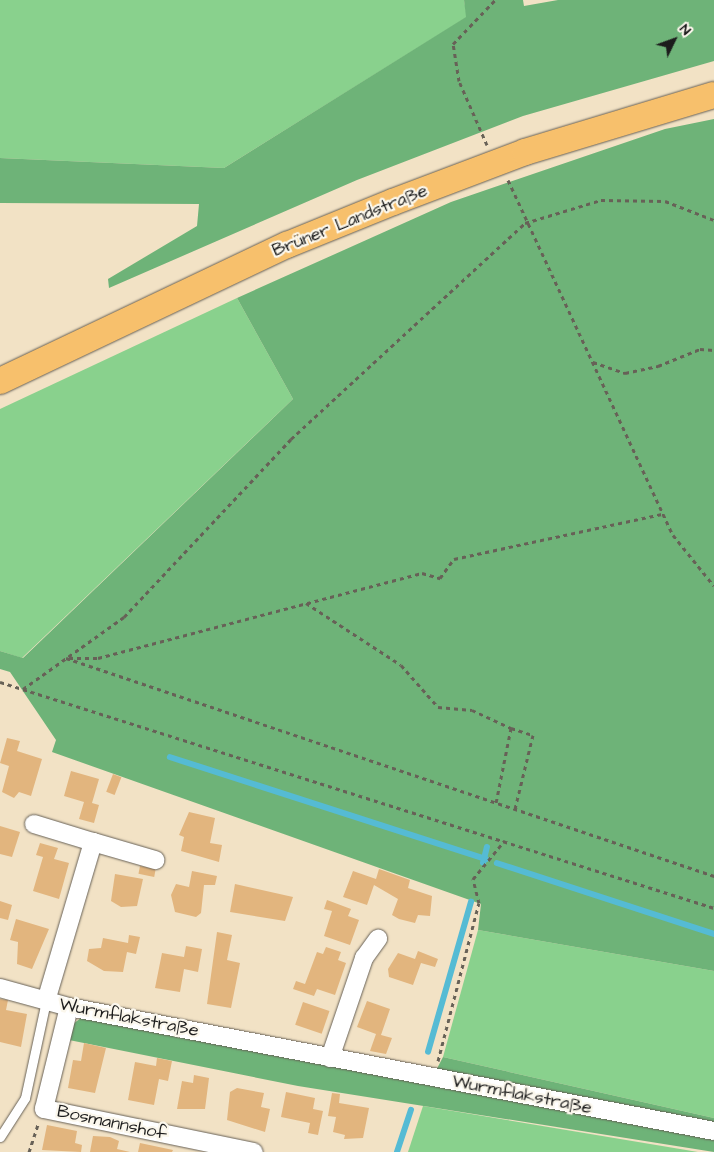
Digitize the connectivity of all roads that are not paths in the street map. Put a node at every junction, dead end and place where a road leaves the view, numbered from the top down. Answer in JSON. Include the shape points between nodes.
{"nodes":[{"id":1,"x":714,"y":95,"type":"edge"},
{"id":2,"x":0,"y":381,"type":"edge"},
{"id":3,"x":34,"y":824,"type":"dead end"},
{"id":4,"x":93,"y":842,"type":"junction"},
{"id":5,"x":155,"y":860,"type":"dead end"},
{"id":6,"x":378,"y":939,"type":"dead end"},
{"id":7,"x":0,"y":988,"type":"edge"},
{"id":8,"x":46,"y":1001,"type":"junction"},
{"id":9,"x":69,"y":1007,"type":"junction"},
{"id":10,"x":330,"y":1058,"type":"junction"},
{"id":11,"x":714,"y":1131,"type":"edge"},
{"id":12,"x":0,"y":1137,"type":"edge"},
{"id":13,"x":254,"y":1152,"type":"edge"}],
"edges":[{"from":1,"to":2,"type":"main road","name":"Brüner Landstraße","via":[[498,162],[287,245]]},
{"from":3,"to":4,"type":"street"},
{"from":4,"to":5,"type":"street"},
{"from":4,"to":8,"type":"street","name":"Wurmflakstraße"},
{"from":6,"to":10,"type":"street","via":[[364,958]]},
{"from":7,"to":8,"type":"street","name":"Wurmflakstraße"},
{"from":8,"to":9,"type":"street","name":"Wurmflakstraße"},
{"from":8,"to":12,"type":"lane","via":[[25,1098]]},
{"from":9,"to":10,"type":"street","name":"Wurmflakstraße"},
{"from":9,"to":13,"type":"street","name":"Bosmannshof","via":[[44,1109]]},
{"from":10,"to":11,"type":"street","name":"Wurmflakstraße"}]}
